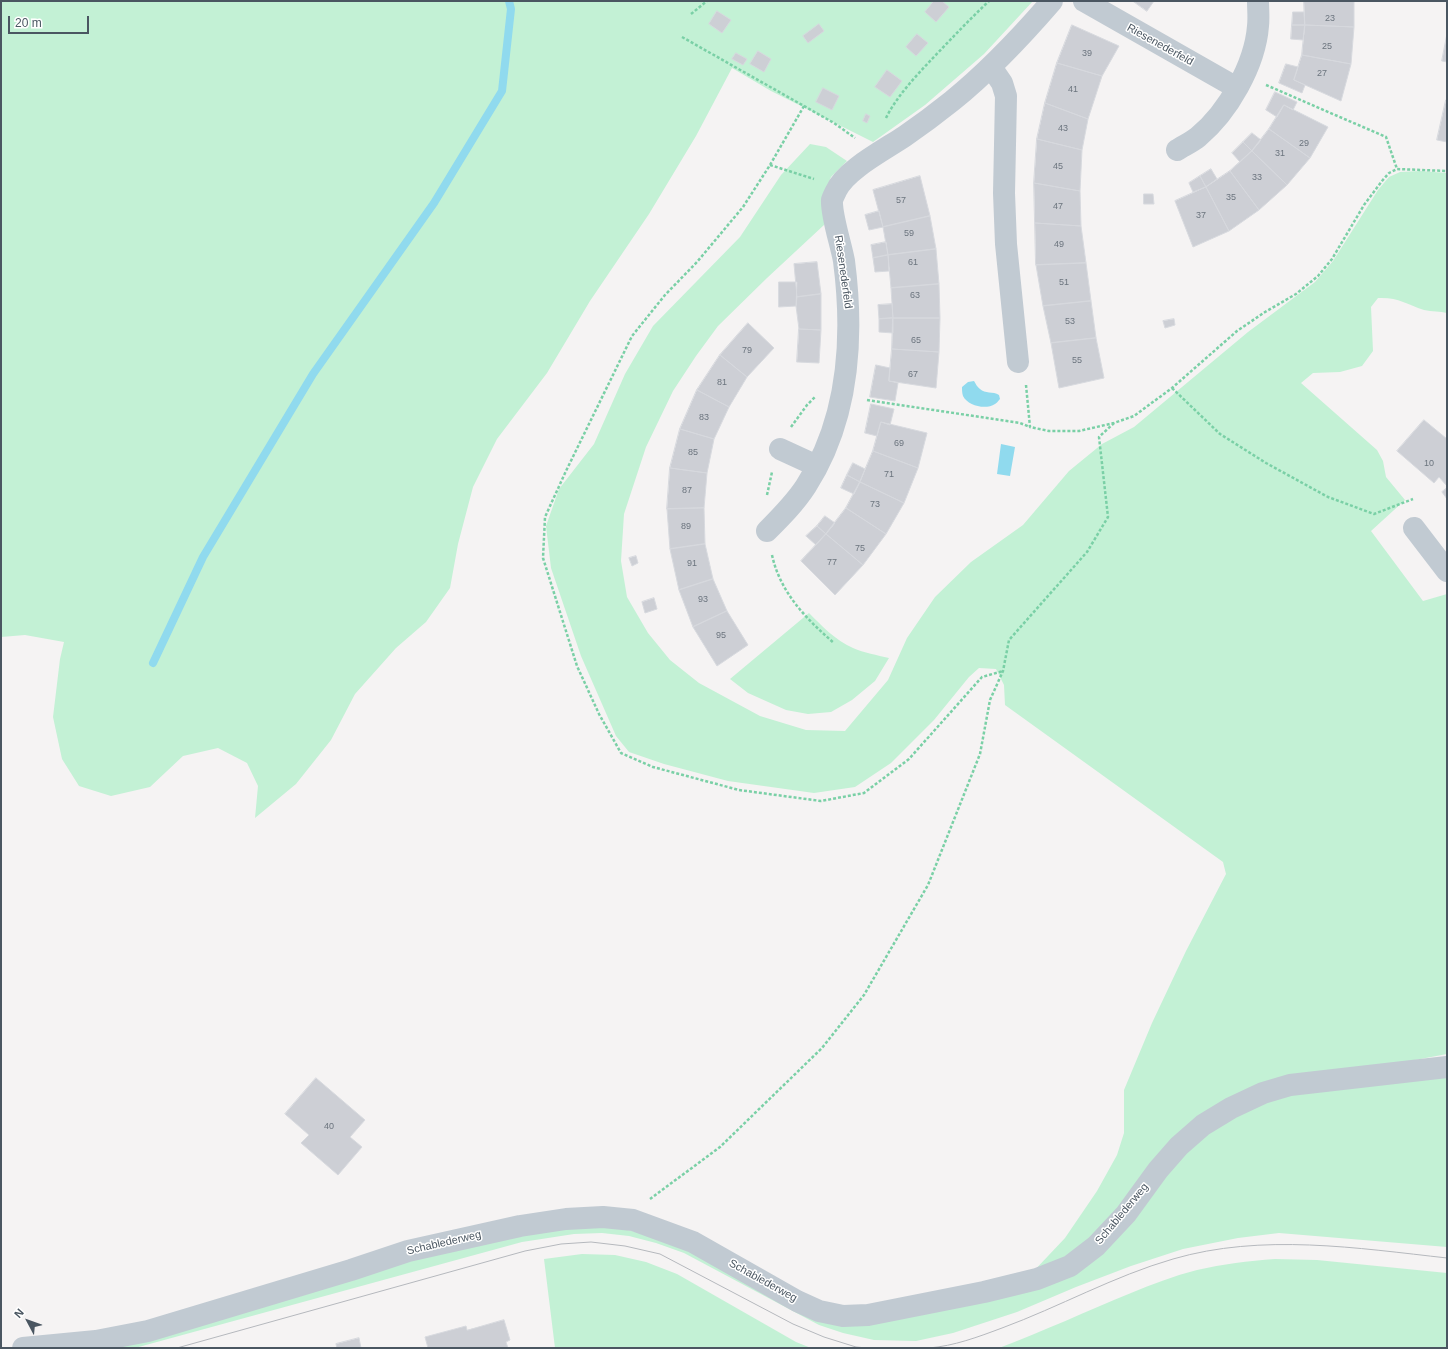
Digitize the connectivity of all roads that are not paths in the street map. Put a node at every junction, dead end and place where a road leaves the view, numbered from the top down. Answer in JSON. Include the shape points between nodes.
{"nodes":[{"id":1,"x":1052,"y":1,"type":"edge"},
{"id":2,"x":1084,"y":1,"type":"edge"},
{"id":3,"x":1258,"y":1,"type":"edge"},
{"id":4,"x":991,"y":67,"type":"junction"},
{"id":5,"x":1237,"y":88,"type":"junction"},
{"id":6,"x":1176,"y":150,"type":"dead end"},
{"id":7,"x":1018,"y":362,"type":"road end"},
{"id":8,"x":780,"y":449,"type":"dead end"},
{"id":9,"x":817,"y":466,"type":"junction"},
{"id":10,"x":1414,"y":528,"type":"dead end"},
{"id":11,"x":767,"y":531,"type":"dead end"},
{"id":12,"x":1447,"y":571,"type":"edge"},
{"id":13,"x":1447,"y":1067,"type":"edge"},
{"id":14,"x":23,"y":1348,"type":"edge"}],
"edges":[{"from":1,"to":4,"type":"street"},
{"from":2,"to":5,"type":"street","name":"Riesenederfeld"},
{"from":3,"to":5,"type":"street","via":[[1258,26],[1252,54]]},
{"from":4,"to":7,"type":"street","via":[[1002,83],[1006,96],[1006,244]]},
{"from":4,"to":9,"type":"street","name":"Riesenederfeld","via":[[952,101],[844,180],[832,199],[842,249],[849,324],[842,396],[830,439]]},
{"from":5,"to":6,"type":"street","via":[[1220,115],[1197,138]]},
{"from":8,"to":9,"type":"street"},
{"from":9,"to":11,"type":"street","name":"Riesenederfeld","via":[[790,507]]},
{"from":10,"to":12,"type":"street"},
{"from":13,"to":14,"type":"street","name":"Schablederweg","via":[[1290,1085],[1263,1093],[1202,1124],[1158,1170],[1126,1214],[1096,1246],[1070,1266],[1037,1280],[868,1315],[843,1316],[819,1311],[693,1242],[633,1220],[603,1217],[520,1226],[408,1250],[351,1270],[148,1330],[96,1341]]}]}
